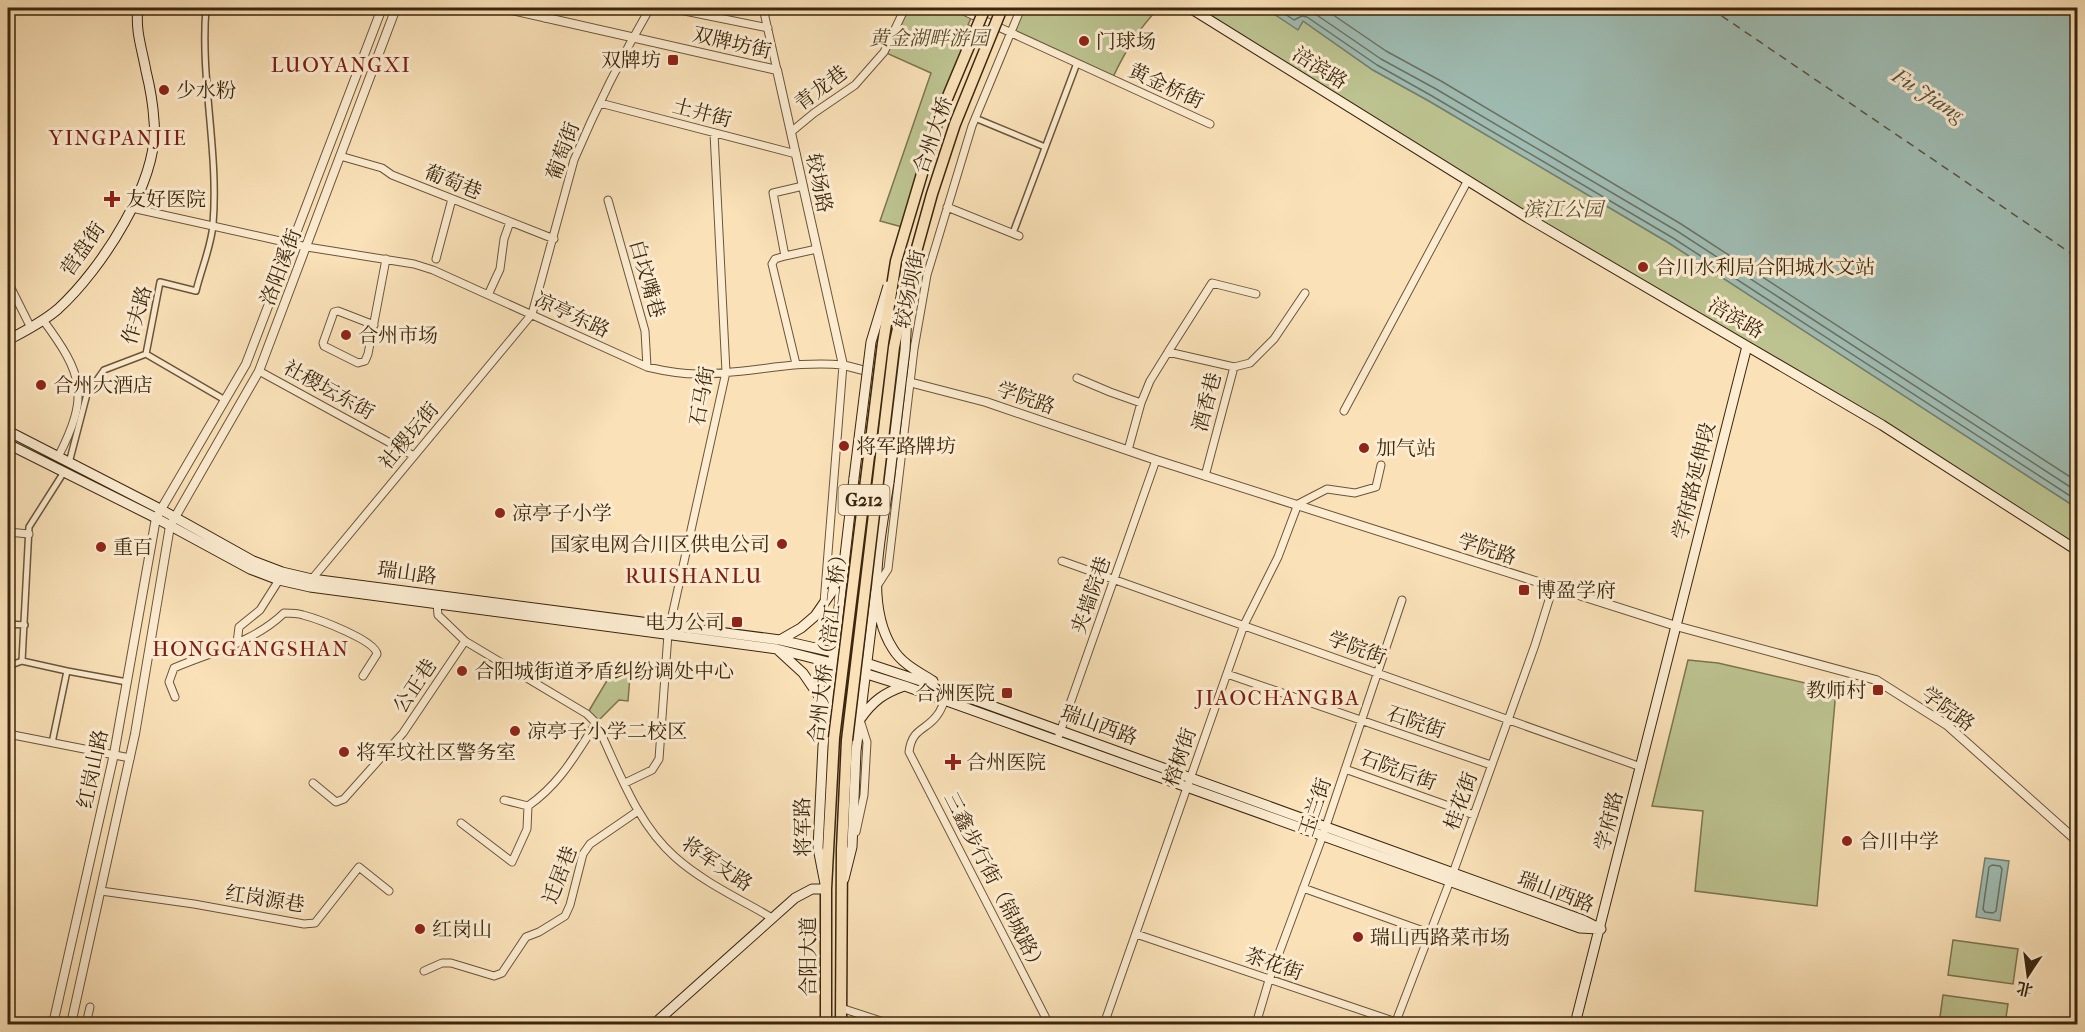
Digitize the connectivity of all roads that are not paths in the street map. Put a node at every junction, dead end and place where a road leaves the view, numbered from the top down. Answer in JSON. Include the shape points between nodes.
{"nodes":[{"id":1,"x":138,"y":8,"type":"edge"},
{"id":2,"x":206,"y":8,"type":"edge"},
{"id":3,"x":382,"y":8,"type":"edge"},
{"id":4,"x":396,"y":8,"type":"edge"},
{"id":5,"x":503,"y":8,"type":"edge"},
{"id":6,"x":547,"y":8,"type":"edge"},
{"id":7,"x":650,"y":8,"type":"edge"},
{"id":8,"x":670,"y":8,"type":"edge"},
{"id":9,"x":763,"y":8,"type":"edge"},
{"id":10,"x":905,"y":8,"type":"edge"},
{"id":11,"x":957,"y":8,"type":"edge"},
{"id":12,"x":985,"y":8,"type":"edge"},
{"id":13,"x":1002,"y":8,"type":"edge"},
{"id":14,"x":1021,"y":8,"type":"edge"},
{"id":15,"x":1190,"y":8,"type":"edge"},
{"id":16,"x":545,"y":18,"type":"junction"},
{"id":17,"x":768,"y":28,"type":"junction"},
{"id":18,"x":1010,"y":32,"type":"junction"},
{"id":19,"x":633,"y":37,"type":"junction"},
{"id":20,"x":1077,"y":63,"type":"junction"},
{"id":21,"x":777,"y":70,"type":"junction"},
{"id":22,"x":600,"y":103,"type":"junction"},
{"id":23,"x":975,"y":118,"type":"junction"},
{"id":24,"x":1210,"y":124,"type":"dead end"},
{"id":25,"x":791,"y":132,"type":"junction"},
{"id":26,"x":714,"y":133,"type":"junction"},
{"id":27,"x":1045,"y":147,"type":"junction"},
{"id":28,"x":796,"y":154,"type":"junction"},
{"id":29,"x":340,"y":156,"type":"junction"},
{"id":30,"x":1468,"y":180,"type":"junction"},
{"id":31,"x":803,"y":186,"type":"junction"},
{"id":32,"x":452,"y":199,"type":"junction"},
{"id":33,"x":608,"y":200,"type":"dead end"},
{"id":34,"x":947,"y":207,"type":"junction"},
{"id":35,"x":132,"y":208,"type":"junction"},
{"id":36,"x":510,"y":222,"type":"junction"},
{"id":37,"x":213,"y":226,"type":"junction"},
{"id":38,"x":1016,"y":235,"type":"joint"},
{"id":39,"x":554,"y":239,"type":"junction"},
{"id":40,"x":293,"y":244,"type":"junction"},
{"id":41,"x":307,"y":247,"type":"junction"},
{"id":42,"x":817,"y":249,"type":"junction"},
{"id":43,"x":785,"y":256,"type":"junction"},
{"id":44,"x":386,"y":259,"type":"junction"},
{"id":45,"x":436,"y":259,"type":"dead end"},
{"id":46,"x":896,"y":261,"type":"junction"},
{"id":47,"x":909,"y":277,"type":"junction"},
{"id":48,"x":8,"y":282,"type":"edge"},
{"id":49,"x":1305,"y":292,"type":"dead end"},
{"id":50,"x":1256,"y":294,"type":"dead end"},
{"id":51,"x":488,"y":295,"type":"junction"},
{"id":52,"x":532,"y":314,"type":"junction"},
{"id":53,"x":43,"y":320,"type":"junction"},
{"id":54,"x":374,"y":325,"type":"junction"},
{"id":55,"x":31,"y":328,"type":"junction"},
{"id":56,"x":8,"y":340,"type":"edge"},
{"id":57,"x":1747,"y":346,"type":"junction"},
{"id":58,"x":1168,"y":352,"type":"junction"},
{"id":59,"x":146,"y":354,"type":"junction"},
{"id":60,"x":796,"y":364,"type":"junction"},
{"id":61,"x":843,"y":365,"type":"junction"},
{"id":62,"x":1234,"y":367,"type":"junction"},
{"id":63,"x":646,"y":368,"type":"junction"},
{"id":64,"x":260,"y":371,"type":"junction"},
{"id":65,"x":726,"y":372,"type":"junction"},
{"id":66,"x":1077,"y":378,"type":"dead end"},
{"id":67,"x":910,"y":382,"type":"junction"},
{"id":68,"x":225,"y":400,"type":"junction"},
{"id":69,"x":1141,"y":403,"type":"junction"},
{"id":70,"x":1344,"y":411,"type":"dead end"},
{"id":71,"x":8,"y":431,"type":"edge"},
{"id":72,"x":8,"y":444,"type":"edge"},
{"id":73,"x":1128,"y":450,"type":"junction"},
{"id":74,"x":414,"y":456,"type":"junction"},
{"id":75,"x":58,"y":457,"type":"junction"},
{"id":76,"x":1156,"y":460,"type":"junction"},
{"id":77,"x":69,"y":463,"type":"junction"},
{"id":78,"x":1381,"y":465,"type":"dead end"},
{"id":79,"x":64,"y":472,"type":"junction"},
{"id":80,"x":1205,"y":476,"type":"junction"},
{"id":81,"x":1298,"y":504,"type":"junction"},
{"id":82,"x":160,"y":509,"type":"junction"},
{"id":83,"x":174,"y":517,"type":"junction"},
{"id":84,"x":156,"y":518,"type":"junction"},
{"id":85,"x":170,"y":526,"type":"junction"},
{"id":86,"x":8,"y":532,"type":"edge"},
{"id":87,"x":29,"y":534,"type":"junction"},
{"id":88,"x":2078,"y":551,"type":"edge"},
{"id":89,"x":1062,"y":561,"type":"dead end"},
{"id":90,"x":312,"y":579,"type":"junction"},
{"id":91,"x":842,"y":579,"type":"junction"},
{"id":92,"x":1114,"y":579,"type":"junction"},
{"id":93,"x":279,"y":580,"type":"junction"},
{"id":94,"x":1553,"y":587,"type":"junction"},
{"id":95,"x":876,"y":588,"type":"junction"},
{"id":96,"x":1402,"y":600,"type":"dead end"},
{"id":97,"x":824,"y":603,"type":"junction"},
{"id":98,"x":437,"y":604,"type":"junction"},
{"id":99,"x":8,"y":624,"type":"edge"},
{"id":100,"x":25,"y":625,"type":"junction"},
{"id":101,"x":1244,"y":625,"type":"junction"},
{"id":102,"x":1676,"y":626,"type":"junction"},
{"id":103,"x":669,"y":629,"type":"junction"},
{"id":104,"x":465,"y":641,"type":"junction"},
{"id":105,"x":237,"y":643,"type":"junction"},
{"id":106,"x":779,"y":645,"type":"junction"},
{"id":107,"x":833,"y":652,"type":"junction"},
{"id":108,"x":22,"y":661,"type":"junction"},
{"id":109,"x":867,"y":662,"type":"junction"},
{"id":110,"x":832,"y":663,"type":"junction"},
{"id":111,"x":8,"y":666,"type":"edge"},
{"id":112,"x":67,"y":671,"type":"junction"},
{"id":113,"x":1378,"y":673,"type":"junction"},
{"id":114,"x":866,"y":674,"type":"junction"},
{"id":115,"x":1227,"y":674,"type":"junction"},
{"id":116,"x":363,"y":676,"type":"dead end"},
{"id":117,"x":127,"y":682,"type":"junction"},
{"id":118,"x":905,"y":686,"type":"junction"},
{"id":119,"x":945,"y":689,"type":"junction"},
{"id":120,"x":176,"y":697,"type":"dead end"},
{"id":121,"x":945,"y":700,"type":"junction"},
{"id":122,"x":827,"y":708,"type":"junction"},
{"id":123,"x":1507,"y":719,"type":"junction"},
{"id":124,"x":860,"y":720,"type":"junction"},
{"id":125,"x":1362,"y":721,"type":"junction"},
{"id":126,"x":596,"y":723,"type":"junction"},
{"id":127,"x":8,"y":734,"type":"edge"},
{"id":128,"x":1059,"y":736,"type":"junction"},
{"id":129,"x":52,"y":742,"type":"junction"},
{"id":130,"x":114,"y":754,"type":"junction"},
{"id":131,"x":130,"y":758,"type":"junction"},
{"id":132,"x":1491,"y":765,"type":"junction"},
{"id":133,"x":1641,"y":767,"type":"junction"},
{"id":134,"x":1345,"y":769,"type":"junction"},
{"id":135,"x":1189,"y":782,"type":"junction"},
{"id":136,"x":313,"y":783,"type":"dead end"},
{"id":137,"x":625,"y":783,"type":"junction"},
{"id":138,"x":504,"y":800,"type":"dead end"},
{"id":139,"x":528,"y":806,"type":"junction"},
{"id":140,"x":638,"y":811,"type":"junction"},
{"id":141,"x":1474,"y":814,"type":"junction"},
{"id":142,"x":461,"y":823,"type":"dead end"},
{"id":143,"x":1324,"y":831,"type":"junction"},
{"id":144,"x":2078,"y":842,"type":"edge"},
{"id":145,"x":1451,"y":877,"type":"junction"},
{"id":146,"x":1303,"y":888,"type":"junction"},
{"id":147,"x":826,"y":889,"type":"junction"},
{"id":148,"x":842,"y":890,"type":"junction"},
{"id":149,"x":101,"y":891,"type":"junction"},
{"id":150,"x":389,"y":891,"type":"dead end"},
{"id":151,"x":772,"y":918,"type":"junction"},
{"id":152,"x":1601,"y":929,"type":"junction"},
{"id":153,"x":1429,"y":933,"type":"junction"},
{"id":154,"x":1136,"y":934,"type":"junction"},
{"id":155,"x":424,"y":970,"type":"dead end"},
{"id":156,"x":1269,"y":980,"type":"junction"},
{"id":157,"x":90,"y":1007,"type":"dead end"},
{"id":158,"x":841,"y":1008,"type":"junction"},
{"id":159,"x":53,"y":1024,"type":"edge"},
{"id":160,"x":71,"y":1024,"type":"edge"},
{"id":161,"x":86,"y":1024,"type":"edge"},
{"id":162,"x":654,"y":1024,"type":"edge"},
{"id":163,"x":826,"y":1024,"type":"edge"},
{"id":164,"x":842,"y":1024,"type":"edge"},
{"id":165,"x":890,"y":1024,"type":"edge"},
{"id":166,"x":1049,"y":1024,"type":"edge"},
{"id":167,"x":1104,"y":1024,"type":"edge"},
{"id":168,"x":1256,"y":1024,"type":"edge"},
{"id":169,"x":1397,"y":1024,"type":"edge"},
{"id":170,"x":1575,"y":1024,"type":"edge"}],
"edges":[{"from":1,"to":35,"type":"main road","name":"营盘街","via":[[137,32],[155,122],[148,165]]},
{"from":2,"to":37,"type":"street","name":"作夫路"},
{"from":3,"to":40,"type":"street","name":"洛阳溪街"},
{"from":4,"to":29,"type":"street","name":"洛阳溪街"},
{"from":5,"to":16,"type":"street","name":"双牌坊街"},
{"from":6,"to":16,"type":"street"},
{"from":7,"to":19,"type":"street","name":"葡萄街"},
{"from":8,"to":17,"type":"street"},
{"from":9,"to":17,"type":"street","name":"较场路"},
{"from":10,"to":25,"type":"street","name":"青龙巷","via":[[884,52],[855,86]]},
{"from":11,"to":18,"type":"street","name":"黄金桥街"},
{"from":12,"to":46,"type":"highway","name":"合州大桥","number":"G212","bridge":true,"via":[[938,120]]},
{"from":13,"to":47,"type":"highway","name":"合州大桥","number":"G212","bridge":true,"via":[[954,124]]},
{"from":14,"to":18,"type":"street","name":"较场坝街"},
{"from":15,"to":30,"type":"main road","name":"涪滨路"},
{"from":16,"to":19,"type":"street","name":"双牌坊街"},
{"from":17,"to":21,"type":"street","name":"较场路"},
{"from":18,"to":20,"type":"street","name":"黄金桥街"},
{"from":18,"to":23,"type":"street","name":"较场坝街"},
{"from":19,"to":21,"type":"street","name":"双牌坊街"},
{"from":19,"to":22,"type":"street","name":"葡萄街"},
{"from":20,"to":24,"type":"street","name":"黄金桥街"},
{"from":20,"to":27,"type":"street"},
{"from":21,"to":25,"type":"street","name":"较场路"},
{"from":22,"to":26,"type":"street","name":"土井街"},
{"from":22,"to":39,"type":"street","name":"葡萄街","via":[[574,160]]},
{"from":23,"to":27,"type":"street"},
{"from":23,"to":34,"type":"street","name":"较场坝街"},
{"from":25,"to":28,"type":"street","name":"较场路"},
{"from":26,"to":28,"type":"street","name":"土井街"},
{"from":26,"to":65,"type":"street","name":"石马街"},
{"from":27,"to":38,"type":"street"},
{"from":28,"to":31,"type":"street","name":"较场路"},
{"from":29,"to":32,"type":"street","name":"葡萄巷","via":[[382,168],[392,176]]},
{"from":29,"to":41,"type":"street","name":"洛阳溪街"},
{"from":30,"to":57,"type":"main road","name":"涪滨路"},
{"from":30,"to":70,"type":"street"},
{"from":31,"to":42,"type":"street","name":"较场路"},
{"from":31,"to":43,"type":"street","via":[[772,193]]},
{"from":32,"to":36,"type":"street","name":"葡萄巷"},
{"from":32,"to":45,"type":"street"},
{"from":33,"to":63,"type":"street","name":"白坟嘴巷","via":[[645,331]]},
{"from":34,"to":38,"type":"street"},
{"from":34,"to":67,"type":"street","name":"较场坝街","via":[[927,275]]},
{"from":35,"to":37,"type":"street","name":"凉亭东路"},
{"from":35,"to":53,"type":"main road","name":"营盘街","via":[[100,262],[79,288]]},
{"from":36,"to":39,"type":"street","name":"葡萄巷"},
{"from":36,"to":51,"type":"street","via":[[500,269]]},
{"from":37,"to":40,"type":"street","name":"凉亭东路"},
{"from":37,"to":59,"type":"street","name":"作夫路","via":[[196,291],[160,282]]},
{"from":39,"to":52,"type":"street","name":"葡萄街"},
{"from":40,"to":41,"type":"street","name":"凉亭东路"},
{"from":40,"to":68,"type":"street","name":"洛阳溪街","via":[[246,364]]},
{"from":41,"to":44,"type":"street","name":"凉亭东路"},
{"from":41,"to":64,"type":"street","name":"洛阳溪街"},
{"from":42,"to":43,"type":"street"},
{"from":42,"to":61,"type":"street","name":"较场路"},
{"from":43,"to":60,"type":"street","via":[[772,264]]},
{"from":44,"to":51,"type":"street","name":"凉亭东路","via":[[433,270]]},
{"from":44,"to":54,"type":"street"},
{"from":46,"to":91,"type":"main road","name":"将军路","bridge":true,"via":[[871,342]]},
{"from":46,"to":147,"type":"highway","name":"合州大桥（涪江二桥）","number":"G212","bridge":true,"via":[[834,738]]},
{"from":47,"to":95,"type":"main road","bridge":true,"via":[[905,350]]},
{"from":47,"to":148,"type":"highway","name":"合州大桥（涪江二桥）","number":"G212","bridge":true,"via":[[894,347],[847,740]]},
{"from":48,"to":55,"type":"street"},
{"from":49,"to":62,"type":"street","via":[[1274,339],[1250,363]]},
{"from":50,"to":58,"type":"street","via":[[1212,283]]},
{"from":51,"to":52,"type":"street","name":"凉亭东路"},
{"from":52,"to":63,"type":"street","name":"凉亭东路"},
{"from":52,"to":74,"type":"street","name":"社稷坛街"},
{"from":53,"to":55,"type":"main road","name":"营盘街"},
{"from":53,"to":75,"type":"street","via":[[67,354],[77,385],[76,414]]},
{"from":54,"to":54,"type":"street","via":[[363,363],[324,346],[334,312]]},
{"from":55,"to":56,"type":"main road","name":"营盘街"},
{"from":57,"to":88,"type":"main road","name":"涪滨路","via":[[1882,425]]},
{"from":57,"to":102,"type":"main road","name":"学府路延伸段"},
{"from":58,"to":62,"type":"street","name":"酒香巷"},
{"from":58,"to":69,"type":"street"},
{"from":59,"to":68,"type":"street"},
{"from":59,"to":77,"type":"street","name":"作夫路","via":[[104,370],[87,394]]},
{"from":60,"to":61,"type":"street","name":"凉亭东路"},
{"from":60,"to":65,"type":"street","name":"凉亭东路"},
{"from":61,"to":67,"type":"street","name":"学院路"},
{"from":61,"to":97,"type":"street"},
{"from":62,"to":80,"type":"street","name":"酒香巷"},
{"from":63,"to":65,"type":"street","name":"凉亭东路","via":[[676,373]]},
{"from":64,"to":74,"type":"street","name":"社稷坛东街"},
{"from":64,"to":83,"type":"street","name":"洛阳溪街"},
{"from":65,"to":103,"type":"street","name":"石马街"},
{"from":66,"to":69,"type":"street"},
{"from":67,"to":73,"type":"street","name":"学院路","via":[[986,402]]},
{"from":67,"to":95,"type":"street","name":"较场坝街","via":[[888,569]]},
{"from":68,"to":82,"type":"street","name":"洛阳溪街"},
{"from":69,"to":73,"type":"street"},
{"from":71,"to":75,"type":"main road","name":"瑞山路"},
{"from":72,"to":79,"type":"main road","name":"瑞山路"},
{"from":73,"to":76,"type":"street","name":"学院路"},
{"from":74,"to":90,"type":"street","name":"社稷坛街"},
{"from":75,"to":77,"type":"main road","name":"瑞山路"},
{"from":76,"to":80,"type":"street","name":"学院路"},
{"from":76,"to":92,"type":"street","name":"夹墙院巷"},
{"from":77,"to":82,"type":"main road","name":"瑞山路"},
{"from":78,"to":81,"type":"street","via":[[1376,487],[1355,494],[1327,489]]},
{"from":79,"to":84,"type":"main road","name":"瑞山路"},
{"from":79,"to":87,"type":"street","via":[[29,527]]},
{"from":80,"to":81,"type":"street","name":"学院路"},
{"from":81,"to":94,"type":"street","name":"学院路"},
{"from":81,"to":101,"type":"street","name":"榕树街","via":[[1278,557]]},
{"from":82,"to":83,"type":"main road","name":"瑞山路"},
{"from":82,"to":84,"type":"street","name":"洛阳溪街"},
{"from":83,"to":85,"type":"street","name":"洛阳溪街"},
{"from":83,"to":90,"type":"main road","name":"瑞山路","via":[[253,561]]},
{"from":84,"to":85,"type":"main road","name":"瑞山路"},
{"from":84,"to":117,"type":"street","name":"红岗山路"},
{"from":85,"to":93,"type":"main road","name":"瑞山路","via":[[250,569]]},
{"from":85,"to":131,"type":"street","name":"红岗山路"},
{"from":86,"to":87,"type":"street"},
{"from":87,"to":100,"type":"street"},
{"from":89,"to":92,"type":"street","name":"学院街"},
{"from":90,"to":103,"type":"main road","name":"瑞山路"},
{"from":91,"to":97,"type":"main road"},
{"from":91,"to":107,"type":"main road","name":"将军路"},
{"from":92,"to":101,"type":"street","name":"学院街"},
{"from":92,"to":128,"type":"street","name":"夹墙院巷"},
{"from":93,"to":98,"type":"main road","name":"瑞山路","via":[[310,588]]},
{"from":93,"to":105,"type":"street","via":[[261,610],[239,627]]},
{"from":94,"to":102,"type":"street","name":"学院路"},
{"from":94,"to":123,"type":"street","name":"桂花街"},
{"from":95,"to":109,"type":"main road"},
{"from":95,"to":119,"type":"main road","via":[[884,630],[894,651]]},
{"from":96,"to":113,"type":"street","name":"玉兰街"},
{"from":97,"to":106,"type":"main road","via":[[815,616]]},
{"from":98,"to":103,"type":"main road","name":"瑞山路"},
{"from":98,"to":104,"type":"street","name":"将军支路","via":[[438,615]]},
{"from":99,"to":100,"type":"street"},
{"from":100,"to":108,"type":"street"},
{"from":101,"to":113,"type":"street","name":"学院街"},
{"from":101,"to":115,"type":"street","name":"榕树街"},
{"from":102,"to":133,"type":"main road","name":"学府路"},
{"from":102,"to":144,"type":"street","name":"学院路","via":[[1876,680],[1947,725]]},
{"from":103,"to":106,"type":"main road","name":"瑞山路"},
{"from":103,"to":137,"type":"street","name":"石马街","via":[[659,759],[652,770]]},
{"from":104,"to":126,"type":"street","name":"将军支路"},
{"from":104,"to":136,"type":"street","name":"公正巷","via":[[403,733],[344,799],[336,802]]},
{"from":105,"to":116,"type":"street","via":[[270,627],[284,613],[301,614],[376,649],[377,654]]},
{"from":105,"to":120,"type":"street","via":[[174,668],[169,682]]},
{"from":106,"to":107,"type":"main road","name":"瑞山路"},
{"from":106,"to":110,"type":"main road","name":"瑞山路"},
{"from":106,"to":122,"type":"main road"},
{"from":107,"to":109,"type":"main road","name":"瑞山西路"},
{"from":107,"to":110,"type":"main road","name":"将军路"},
{"from":108,"to":111,"type":"street"},
{"from":108,"to":112,"type":"street"},
{"from":109,"to":114,"type":"main road"},
{"from":109,"to":119,"type":"main road","name":"瑞山西路"},
{"from":110,"to":114,"type":"main road","name":"瑞山西路"},
{"from":110,"to":122,"type":"main road","name":"将军路"},
{"from":112,"to":117,"type":"street"},
{"from":112,"to":129,"type":"street"},
{"from":113,"to":123,"type":"street","name":"学院街"},
{"from":113,"to":125,"type":"street","name":"玉兰街"},
{"from":114,"to":118,"type":"main road","name":"瑞山西路"},
{"from":114,"to":124,"type":"main road"},
{"from":115,"to":125,"type":"street","name":"石院街"},
{"from":115,"to":135,"type":"street","name":"榕树街"},
{"from":117,"to":130,"type":"street","name":"红岗山路"},
{"from":118,"to":121,"type":"main road","name":"瑞山西路"},
{"from":118,"to":124,"type":"main road","via":[[872,703]]},
{"from":119,"to":128,"type":"main road","name":"瑞山西路"},
{"from":121,"to":128,"type":"main road","name":"瑞山西路"},
{"from":121,"to":166,"type":"street","name":"三鑫步行街（锦城路）","via":[[938,715],[916,732],[909,752]]},
{"from":122,"to":147,"type":"main road","name":"将军路","via":[[818,848]]},
{"from":123,"to":132,"type":"street","name":"桂花街"},
{"from":123,"to":133,"type":"street","name":"学院街"},
{"from":124,"to":148,"type":"main road","via":[[852,847]]},
{"from":125,"to":132,"type":"street","name":"石院街"},
{"from":125,"to":134,"type":"street","name":"玉兰街"},
{"from":126,"to":137,"type":"street","name":"将军支路"},
{"from":126,"to":139,"type":"street","via":[[558,781]]},
{"from":127,"to":129,"type":"street"},
{"from":128,"to":135,"type":"main road","name":"瑞山西路"},
{"from":129,"to":130,"type":"street"},
{"from":130,"to":131,"type":"street"},
{"from":130,"to":159,"type":"street","name":"红岗山路"},
{"from":131,"to":149,"type":"street","name":"红岗山路"},
{"from":132,"to":141,"type":"street","name":"桂花街"},
{"from":133,"to":152,"type":"main road","name":"学府路"},
{"from":134,"to":141,"type":"street","name":"石院后街"},
{"from":134,"to":143,"type":"street","name":"玉兰街"},
{"from":135,"to":143,"type":"main road","name":"瑞山西路"},
{"from":135,"to":154,"type":"street","name":"榕树街"},
{"from":137,"to":140,"type":"street","name":"将军支路"},
{"from":138,"to":139,"type":"street"},
{"from":139,"to":142,"type":"street","via":[[527,829],[512,862]]},
{"from":140,"to":151,"type":"street","name":"将军支路","via":[[676,859]]},
{"from":140,"to":155,"type":"street","name":"迁居巷","via":[[590,844],[583,854],[565,916],[526,937],[501,973],[494,976],[451,963]]},
{"from":141,"to":145,"type":"street","name":"桂花街"},
{"from":143,"to":145,"type":"main road","name":"瑞山西路"},
{"from":143,"to":146,"type":"street","name":"玉兰街"},
{"from":145,"to":152,"type":"main road","name":"瑞山西路"},
{"from":145,"to":153,"type":"street","name":"桂花街"},
{"from":146,"to":153,"type":"street"},
{"from":146,"to":156,"type":"street","name":"玉兰街"},
{"from":147,"to":151,"type":"main road","via":[[812,889],[795,898]]},
{"from":147,"to":163,"type":"highway","name":"合阳大道","number":"G212"},
{"from":148,"to":158,"type":"highway","name":"合阳大道","number":"G212"},
{"from":149,"to":150,"type":"street","name":"红岗源巷","via":[[304,924],[315,923],[359,867]]},
{"from":149,"to":160,"type":"street","name":"红岗山路"},
{"from":151,"to":162,"type":"main road"},
{"from":152,"to":170,"type":"main road","name":"学府路"},
{"from":153,"to":169,"type":"street","name":"桂花街"},
{"from":154,"to":156,"type":"street","name":"茶花街"},
{"from":154,"to":167,"type":"street","name":"榕树街"},
{"from":156,"to":168,"type":"street","name":"玉兰街"},
{"from":156,"to":169,"type":"street","name":"茶花街"},
{"from":157,"to":161,"type":"street"},
{"from":158,"to":164,"type":"highway","name":"合阳大道","number":"G212"},
{"from":158,"to":165,"type":"street"}]}
